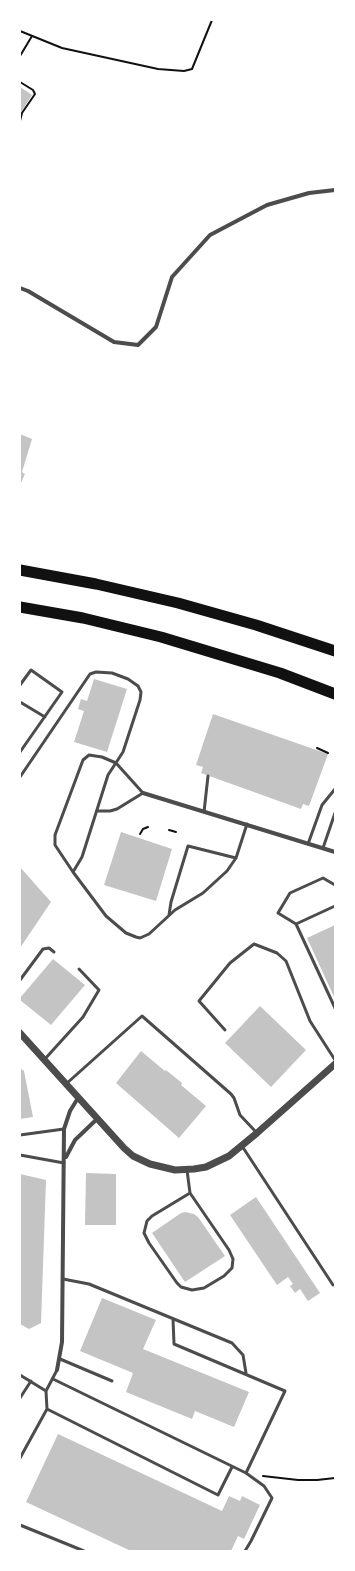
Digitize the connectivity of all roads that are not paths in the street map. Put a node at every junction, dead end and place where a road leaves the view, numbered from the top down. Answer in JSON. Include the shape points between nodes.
{"nodes":[{"id":1,"x":335,"y":190,"type":"edge"},
{"id":2,"x":20,"y":288,"type":"edge"},
{"id":3,"x":20,"y":570,"type":"edge"},
{"id":4,"x":20,"y":607,"type":"edge"},
{"id":5,"x":335,"y":651,"type":"edge"},
{"id":6,"x":20,"y":685,"type":"edge"},
{"id":7,"x":335,"y":694,"type":"edge"},
{"id":8,"x":20,"y":702,"type":"edge"},
{"id":9,"x":45,"y":717,"type":"junction"},
{"id":10,"x":20,"y":752,"type":"edge"},
{"id":11,"x":116,"y":763,"type":"junction"},
{"id":12,"x":208,"y":776,"type":"dead end"},
{"id":13,"x":20,"y":777,"type":"edge"},
{"id":14,"x":335,"y":788,"type":"edge"},
{"id":15,"x":142,"y":793,"type":"junction"},
{"id":16,"x":97,"y":811,"type":"junction"},
{"id":17,"x":204,"y":812,"type":"junction"},
{"id":18,"x":335,"y":814,"type":"edge"},
{"id":19,"x":247,"y":824,"type":"junction"},
{"id":20,"x":308,"y":844,"type":"junction"},
{"id":21,"x":323,"y":848,"type":"junction"},
{"id":22,"x":335,"y":852,"type":"edge"},
{"id":23,"x":236,"y":858,"type":"junction"},
{"id":24,"x":73,"y":872,"type":"junction"},
{"id":25,"x":335,"y":885,"type":"edge"},
{"id":26,"x":335,"y":906,"type":"edge"},
{"id":27,"x":169,"y":915,"type":"junction"},
{"id":28,"x":296,"y":924,"type":"junction"},
{"id":29,"x":54,"y":952,"type":"dead end"},
{"id":30,"x":79,"y":970,"type":"dead end"},
{"id":31,"x":20,"y":980,"type":"edge"},
{"id":32,"x":335,"y":1008,"type":"edge"},
{"id":33,"x":225,"y":1030,"type":"dead end"},
{"id":34,"x":20,"y":1033,"type":"edge"},
{"id":35,"x":44,"y":1060,"type":"junction"},
{"id":36,"x":335,"y":1060,"type":"edge"},
{"id":37,"x":335,"y":1064,"type":"edge"},
{"id":38,"x":66,"y":1084,"type":"junction"},
{"id":39,"x":78,"y":1098,"type":"junction"},
{"id":40,"x":97,"y":1119,"type":"junction"},
{"id":41,"x":64,"y":1129,"type":"junction"},
{"id":42,"x":257,"y":1133,"type":"junction"},
{"id":43,"x":20,"y":1135,"type":"edge"},
{"id":44,"x":242,"y":1146,"type":"junction"},
{"id":45,"x":20,"y":1154,"type":"edge"},
{"id":46,"x":64,"y":1164,"type":"junction"},
{"id":47,"x":187,"y":1170,"type":"junction"},
{"id":48,"x":190,"y":1193,"type":"junction"},
{"id":49,"x":63,"y":1279,"type":"junction"},
{"id":50,"x":333,"y":1285,"type":"dead end"},
{"id":51,"x":173,"y":1319,"type":"junction"},
{"id":52,"x":60,"y":1359,"type":"junction"},
{"id":53,"x":57,"y":1370,"type":"joint"},
{"id":54,"x":246,"y":1373,"type":"junction"},
{"id":55,"x":20,"y":1375,"type":"edge"},
{"id":56,"x":53,"y":1379,"type":"junction"},
{"id":57,"x":31,"y":1381,"type":"junction"},
{"id":58,"x":112,"y":1381,"type":"dead end"},
{"id":59,"x":46,"y":1391,"type":"junction"},
{"id":60,"x":20,"y":1398,"type":"edge"},
{"id":61,"x":46,"y":1409,"type":"junction"},
{"id":62,"x":20,"y":1458,"type":"edge"},
{"id":63,"x":232,"y":1467,"type":"junction"},
{"id":64,"x":246,"y":1474,"type":"junction"},
{"id":65,"x":20,"y":1525,"type":"edge"},
{"id":66,"x":84,"y":1551,"type":"edge"},
{"id":67,"x":245,"y":1551,"type":"edge"}],
"edges":[{"from":1,"to":2,"type":"street","via":[[309,193],[267,205],[210,235],[172,277],[156,327],[138,345],[114,342]]},
{"from":3,"to":5,"type":"highway","via":[[178,603]]},
{"from":4,"to":7,"type":"highway","via":[[83,618],[161,637],[265,668]]},
{"from":6,"to":9,"type":"lane","via":[[31,670],[62,692]]},
{"from":8,"to":9,"type":"lane"},
{"from":9,"to":10,"type":"lane"},
{"from":11,"to":13,"type":"lane","via":[[123,752],[141,692],[134,683],[120,675],[96,672],[88,677]]},
{"from":11,"to":15,"type":"lane"},
{"from":11,"to":16,"type":"lane","via":[[108,775]]},
{"from":11,"to":24,"type":"lane","via":[[92,755],[83,760],[54,838],[56,848]]},
{"from":12,"to":17,"type":"lane"},
{"from":14,"to":20,"type":"lane","via":[[322,805]]},
{"from":15,"to":16,"type":"lane","via":[[117,810]]},
{"from":15,"to":17,"type":"street"},
{"from":16,"to":24,"type":"lane","via":[[80,862]]},
{"from":17,"to":19,"type":"street"},
{"from":18,"to":21,"type":"lane"},
{"from":19,"to":20,"type":"street"},
{"from":19,"to":23,"type":"lane"},
{"from":20,"to":21,"type":"street"},
{"from":21,"to":22,"type":"street"},
{"from":23,"to":27,"type":"lane","via":[[227,871],[209,888]]},
{"from":23,"to":27,"type":"lane","via":[[188,846]]},
{"from":24,"to":27,"type":"lane","via":[[111,921],[132,936],[140,938],[149,934]]},
{"from":25,"to":28,"type":"lane","via":[[323,878],[290,893],[278,912]]},
{"from":26,"to":28,"type":"lane"},
{"from":28,"to":32,"type":"lane"},
{"from":29,"to":31,"type":"lane","via":[[49,948],[44,949]]},
{"from":30,"to":35,"type":"lane","via":[[99,990],[84,1017]]},
{"from":33,"to":36,"type":"lane","via":[[199,1000],[230,963],[254,944],[277,953],[286,961],[310,1021]]},
{"from":34,"to":35,"type":"street"},
{"from":35,"to":38,"type":"street"},
{"from":37,"to":42,"type":"street"},
{"from":38,"to":39,"type":"street"},
{"from":38,"to":42,"type":"lane","via":[[142,1016],[231,1094],[240,1115]]},
{"from":39,"to":40,"type":"street"},
{"from":39,"to":41,"type":"street"},
{"from":40,"to":46,"type":"street","via":[[75,1140],[68,1150]]},
{"from":40,"to":47,"type":"street","via":[[124,1148],[139,1159],[163,1168]]},
{"from":41,"to":43,"type":"lane"},
{"from":41,"to":46,"type":"street"},
{"from":42,"to":44,"type":"street"},
{"from":44,"to":47,"type":"street","via":[[218,1162]]},
{"from":44,"to":50,"type":"lane"},
{"from":45,"to":46,"type":"lane"},
{"from":46,"to":49,"type":"street"},
{"from":47,"to":48,"type":"lane"},
{"from":48,"to":48,"type":"lane","via":[[152,1216],[147,1221],[144,1233],[148,1243],[177,1283],[192,1290],[204,1288],[224,1276],[232,1268],[233,1259]]},
{"from":49,"to":51,"type":"lane","via":[[89,1284]]},
{"from":49,"to":52,"type":"street"},
{"from":51,"to":54,"type":"lane","via":[[232,1343],[243,1355]]},
{"from":51,"to":54,"type":"lane","via":[[174,1344]]},
{"from":52,"to":53,"type":"street"},
{"from":52,"to":58,"type":"lane"},
{"from":53,"to":56,"type":"lane"},
{"from":54,"to":64,"type":"lane","via":[[285,1391]]},
{"from":55,"to":57,"type":"lane"},
{"from":56,"to":59,"type":"lane"},
{"from":56,"to":63,"type":"lane"},
{"from":57,"to":59,"type":"lane"},
{"from":57,"to":60,"type":"lane"},
{"from":59,"to":61,"type":"lane"},
{"from":61,"to":62,"type":"lane"},
{"from":61,"to":63,"type":"lane","via":[[218,1495]]},
{"from":63,"to":64,"type":"lane"},
{"from":64,"to":67,"type":"lane","via":[[264,1486],[272,1498]]},
{"from":65,"to":66,"type":"lane"}]}
